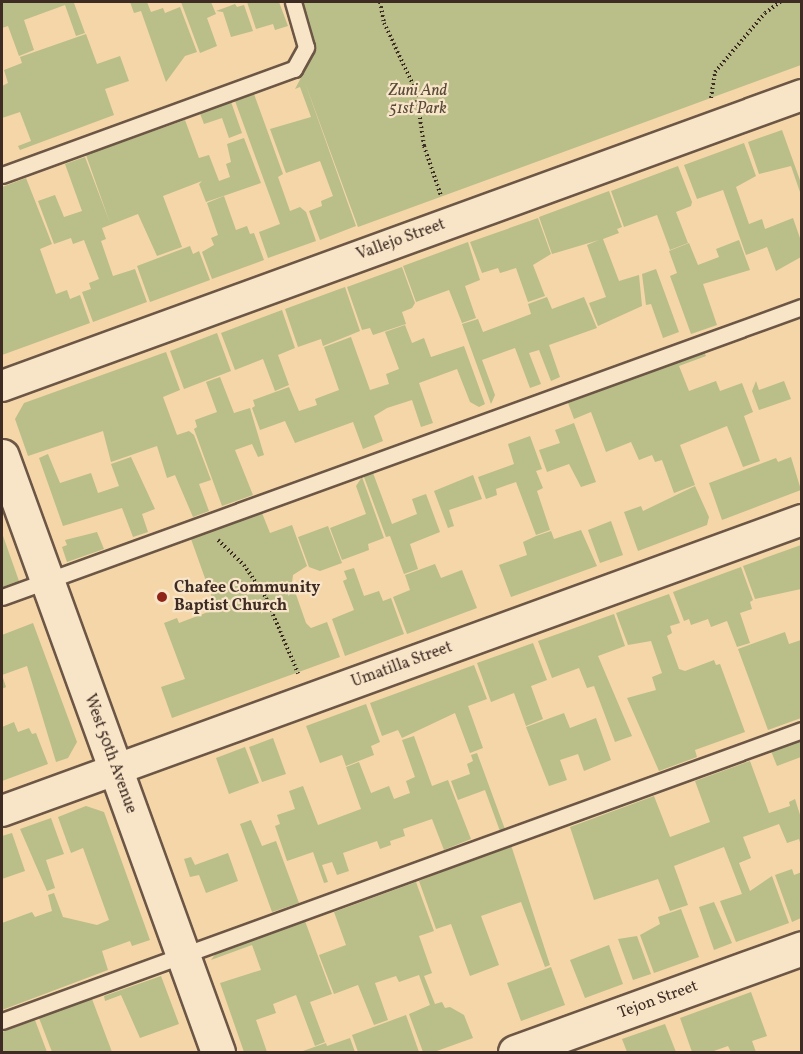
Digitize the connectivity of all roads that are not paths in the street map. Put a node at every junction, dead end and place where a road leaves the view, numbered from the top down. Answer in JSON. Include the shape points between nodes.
{"nodes":[{"id":1,"x":293,"y":2,"type":"edge"},
{"id":2,"x":801,"y":95,"type":"edge"},
{"id":3,"x":2,"y":175,"type":"edge"},
{"id":4,"x":801,"y":307,"type":"edge"},
{"id":5,"x":2,"y":386,"type":"edge"},
{"id":6,"x":2,"y":456,"type":"edge"},
{"id":7,"x":801,"y":520,"type":"edge"},
{"id":8,"x":47,"y":581,"type":"junction"},
{"id":9,"x":2,"y":597,"type":"edge"},
{"id":10,"x":801,"y":730,"type":"edge"},
{"id":11,"x":115,"y":770,"type":"junction"},
{"id":12,"x":2,"y":811,"type":"edge"},
{"id":13,"x":801,"y":948,"type":"edge"},
{"id":14,"x":183,"y":955,"type":"junction"},
{"id":15,"x":2,"y":1021,"type":"edge"},
{"id":16,"x":218,"y":1053,"type":"edge"},
{"id":17,"x":514,"y":1053,"type":"edge"}],
"edges":[{"from":1,"to":3,"type":"lane","via":[[306,47],[294,69]]},
{"from":2,"to":5,"type":"street","name":"Vallejo Street"},
{"from":4,"to":8,"type":"lane"},
{"from":6,"to":8,"type":"street","name":"West 50th Avenue"},
{"from":7,"to":11,"type":"street","name":"Umatilla Street"},
{"from":8,"to":9,"type":"lane"},
{"from":8,"to":11,"type":"street","name":"West 50th Avenue"},
{"from":10,"to":14,"type":"lane"},
{"from":11,"to":12,"type":"street","name":"Umatilla Street"},
{"from":11,"to":14,"type":"street","name":"West 50th Avenue"},
{"from":13,"to":17,"type":"street","name":"Tejon Street"},
{"from":14,"to":15,"type":"lane"},
{"from":14,"to":16,"type":"street","name":"West 50th Avenue"}]}
